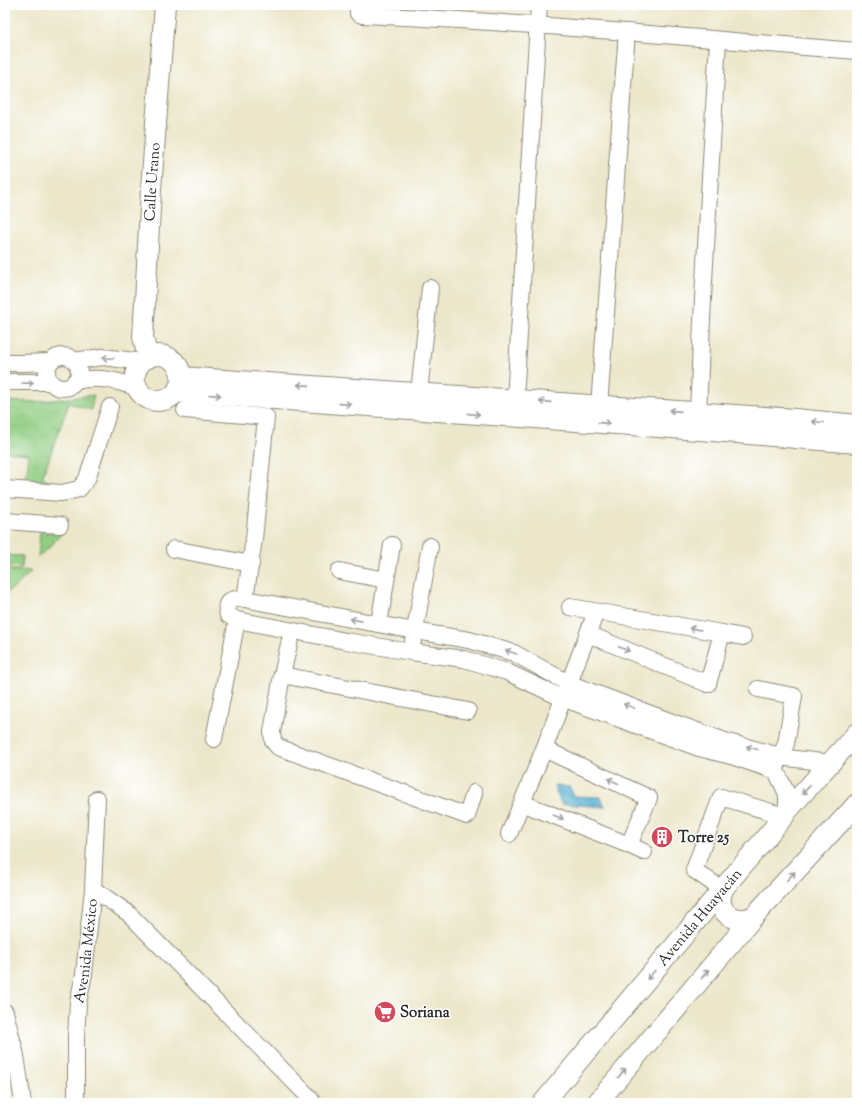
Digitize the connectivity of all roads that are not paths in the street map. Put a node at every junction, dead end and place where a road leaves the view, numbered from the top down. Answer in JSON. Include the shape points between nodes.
{"nodes":[{"id":1,"x":165,"y":5,"type":"edge"},
{"id":2,"x":358,"y":5,"type":"edge"},
{"id":3,"x":539,"y":5,"type":"edge"},
{"id":4,"x":443,"y":12,"type":"edge"},
{"id":5,"x":538,"y":25,"type":"junction"},
{"id":6,"x":627,"y":32,"type":"junction"},
{"id":7,"x":718,"y":40,"type":"junction"},
{"id":8,"x":857,"y":51,"type":"edge"},
{"id":9,"x":430,"y":288,"type":"dead end"},
{"id":10,"x":145,"y":360,"type":"junction"},
{"id":11,"x":74,"y":361,"type":"junction"},
{"id":12,"x":50,"y":362,"type":"junction"},
{"id":13,"x":5,"y":363,"type":"edge"},
{"id":14,"x":75,"y":381,"type":"junction"},
{"id":15,"x":5,"y":382,"type":"edge"},
{"id":16,"x":50,"y":382,"type":"junction"},
{"id":17,"x":178,"y":384,"type":"junction"},
{"id":18,"x":136,"y":387,"type":"junction"},
{"id":19,"x":420,"y":393,"type":"junction"},
{"id":20,"x":515,"y":400,"type":"junction"},
{"id":21,"x":599,"y":406,"type":"junction"},
{"id":22,"x":110,"y":407,"type":"dead end"},
{"id":23,"x":185,"y":410,"type":"dead end"},
{"id":24,"x":698,"y":413,"type":"junction"},
{"id":25,"x":637,"y":417,"type":"junction"},
{"id":26,"x":857,"y":425,"type":"edge"},
{"id":27,"x":857,"y":443,"type":"edge"},
{"id":28,"x":5,"y":489,"type":"edge"},
{"id":29,"x":5,"y":521,"type":"edge"},
{"id":30,"x":60,"y":524,"type":"dead end"},
{"id":31,"x":392,"y":545,"type":"dead end"},
{"id":32,"x":430,"y":546,"type":"dead end"},
{"id":33,"x":174,"y":549,"type":"dead end"},
{"id":34,"x":251,"y":564,"type":"junction"},
{"id":35,"x":339,"y":571,"type":"dead end"},
{"id":36,"x":386,"y":580,"type":"junction"},
{"id":37,"x":246,"y":599,"type":"junction"},
{"id":38,"x":570,"y":607,"type":"dead end"},
{"id":39,"x":596,"y":612,"type":"junction"},
{"id":40,"x":236,"y":620,"type":"junction"},
{"id":41,"x":379,"y":624,"type":"junction"},
{"id":42,"x":395,"y":627,"type":"junction"},
{"id":43,"x":292,"y":631,"type":"junction"},
{"id":44,"x":415,"y":631,"type":"junction"},
{"id":45,"x":722,"y":633,"type":"junction"},
{"id":46,"x":588,"y":634,"type":"junction"},
{"id":47,"x":743,"y":637,"type":"dead end"},
{"id":48,"x":392,"y":648,"type":"junction"},
{"id":49,"x":411,"y":652,"type":"junction"},
{"id":50,"x":282,"y":675,"type":"junction"},
{"id":51,"x":568,"y":683,"type":"junction"},
{"id":52,"x":758,"y":689,"type":"dead end"},
{"id":53,"x":562,"y":698,"type":"junction"},
{"id":54,"x":468,"y":711,"type":"dead end"},
{"id":55,"x":857,"y":733,"type":"edge"},
{"id":56,"x":214,"y":739,"type":"dead end"},
{"id":57,"x":702,"y":741,"type":"junction"},
{"id":58,"x":544,"y":749,"type":"junction"},
{"id":59,"x":781,"y":756,"type":"junction"},
{"id":60,"x":831,"y":763,"type":"junction"},
{"id":61,"x":776,"y":771,"type":"junction"},
{"id":62,"x":474,"y":793,"type":"dead end"},
{"id":63,"x":97,"y":799,"type":"dead end"},
{"id":64,"x":522,"y":803,"type":"junction"},
{"id":65,"x":857,"y":804,"type":"edge"},
{"id":66,"x":786,"y":814,"type":"junction"},
{"id":67,"x":509,"y":834,"type":"dead end"},
{"id":68,"x":629,"y":845,"type":"junction"},
{"id":69,"x":644,"y":852,"type":"dead end"},
{"id":70,"x":93,"y":889,"type":"junction"},
{"id":71,"x":723,"y":890,"type":"junction"},
{"id":72,"x":754,"y":916,"type":"junction"},
{"id":73,"x":5,"y":1012,"type":"edge"},
{"id":74,"x":9,"y":1038,"type":"edge"},
{"id":75,"x":23,"y":1103,"type":"edge"},
{"id":76,"x":76,"y":1103,"type":"edge"},
{"id":77,"x":312,"y":1103,"type":"edge"},
{"id":78,"x":542,"y":1103,"type":"edge"},
{"id":79,"x":597,"y":1103,"type":"edge"}],
"edges":[{"from":1,"to":10,"type":"main road","name":"Calle Urano","via":[[143,337]]},
{"from":2,"to":4,"type":"street","via":[[358,13],[362,15]]},
{"from":3,"to":5,"type":"street"},
{"from":4,"to":5,"type":"street"},
{"from":5,"to":6,"type":"street"},
{"from":5,"to":20,"type":"street"},
{"from":6,"to":7,"type":"street"},
{"from":6,"to":21,"type":"street"},
{"from":7,"to":8,"type":"street"},
{"from":7,"to":24,"type":"street"},
{"from":9,"to":19,"type":"street"},
{"from":10,"to":11,"type":"street","one_way":true,"via":[[95,358]]},
{"from":10,"to":17,"type":"main road","via":[[155,356],[169,358],[179,370]]},
{"from":10,"to":18,"type":"main road","via":[[138,367]]},
{"from":11,"to":12,"type":"street","via":[[62,356]]},
{"from":11,"to":14,"type":"street","via":[[78,371]]},
{"from":12,"to":13,"type":"street"},
{"from":12,"to":16,"type":"street","via":[[47,372]]},
{"from":14,"to":16,"type":"street","via":[[63,388]]},
{"from":14,"to":18,"type":"street","via":[[104,378]]},
{"from":15,"to":16,"type":"street","one_way":true},
{"from":17,"to":18,"type":"main road","via":[[166,399],[161,401],[145,397]]},
{"from":19,"to":17,"type":"main road","one_way":true},
{"from":17,"to":25,"type":"main road","one_way":true},
{"from":19,"to":20,"type":"main road"},
{"from":21,"to":20,"type":"main road","one_way":true},
{"from":21,"to":25,"type":"main road"},
{"from":22,"to":28,"type":"street","via":[[87,479],[79,489],[62,493]]},
{"from":23,"to":34,"type":"street","via":[[266,417]]},
{"from":24,"to":25,"type":"main road","one_way":true},
{"from":26,"to":24,"type":"main road","one_way":true},
{"from":25,"to":27,"type":"main road"},
{"from":29,"to":30,"type":"street"},
{"from":31,"to":36,"type":"street"},
{"from":32,"to":44,"type":"street"},
{"from":33,"to":34,"type":"street"},
{"from":34,"to":37,"type":"street"},
{"from":35,"to":36,"type":"street"},
{"from":36,"to":41,"type":"street"},
{"from":37,"to":40,"type":"street","via":[[231,600],[227,604],[228,615]]},
{"from":41,"to":37,"type":"street","one_way":true},
{"from":38,"to":39,"type":"street"},
{"from":45,"to":39,"type":"street","one_way":true},
{"from":39,"to":46,"type":"street"},
{"from":40,"to":43,"type":"street"},
{"from":40,"to":56,"type":"street"},
{"from":41,"to":42,"type":"street"},
{"from":42,"to":44,"type":"street"},
{"from":42,"to":48,"type":"street"},
{"from":43,"to":48,"type":"street"},
{"from":43,"to":50,"type":"street"},
{"from":44,"to":49,"type":"street"},
{"from":51,"to":44,"type":"street","one_way":true,"via":[[514,653],[469,640]]},
{"from":46,"to":45,"type":"street","one_way":true,"via":[[708,684]]},
{"from":45,"to":47,"type":"street"},
{"from":46,"to":51,"type":"street"},
{"from":48,"to":49,"type":"street"},
{"from":49,"to":53,"type":"street","via":[[464,658],[507,672]]},
{"from":50,"to":54,"type":"street"},
{"from":50,"to":62,"type":"street","via":[[272,732],[273,741],[278,747],[467,816]]},
{"from":51,"to":53,"type":"street"},
{"from":57,"to":51,"type":"street","one_way":true},
{"from":52,"to":59,"type":"street","via":[[794,696],[786,744]]},
{"from":53,"to":57,"type":"street"},
{"from":53,"to":58,"type":"street"},
{"from":55,"to":60,"type":"main road","name":"Avenida Huayacán"},
{"from":59,"to":57,"type":"street","one_way":true,"via":[[728,742]]},
{"from":57,"to":61,"type":"street","via":[[731,756]]},
{"from":58,"to":64,"type":"street"},
{"from":68,"to":58,"type":"street","one_way":true,"via":[[649,798]]},
{"from":59,"to":60,"type":"street"},
{"from":59,"to":61,"type":"street"},
{"from":60,"to":66,"type":"main road","name":"Avenida Huayacán","one_way":true},
{"from":61,"to":66,"type":"street","via":[[787,794]]},
{"from":63,"to":70,"type":"street","name":"Avenida México"},
{"from":64,"to":67,"type":"street"},
{"from":64,"to":68,"type":"street","one_way":true},
{"from":72,"to":65,"type":"main road","one_way":true},
{"from":66,"to":71,"type":"main road","name":"Avenida Huayacán"},
{"from":66,"to":71,"type":"street","via":[[720,797],[694,870]]},
{"from":68,"to":69,"type":"street"},
{"from":70,"to":76,"type":"street","name":"Avenida México","via":[[84,974],[78,1003]]},
{"from":70,"to":77,"type":"street","via":[[128,913]]},
{"from":71,"to":72,"type":"main road","via":[[719,901],[729,916],[744,920]]},
{"from":71,"to":78,"type":"main road","name":"Avenida Huayacán","one_way":true},
{"from":79,"to":72,"type":"main road","one_way":true},
{"from":73,"to":74,"type":"street"},
{"from":74,"to":75,"type":"street","via":[[16,1056]]}]}
